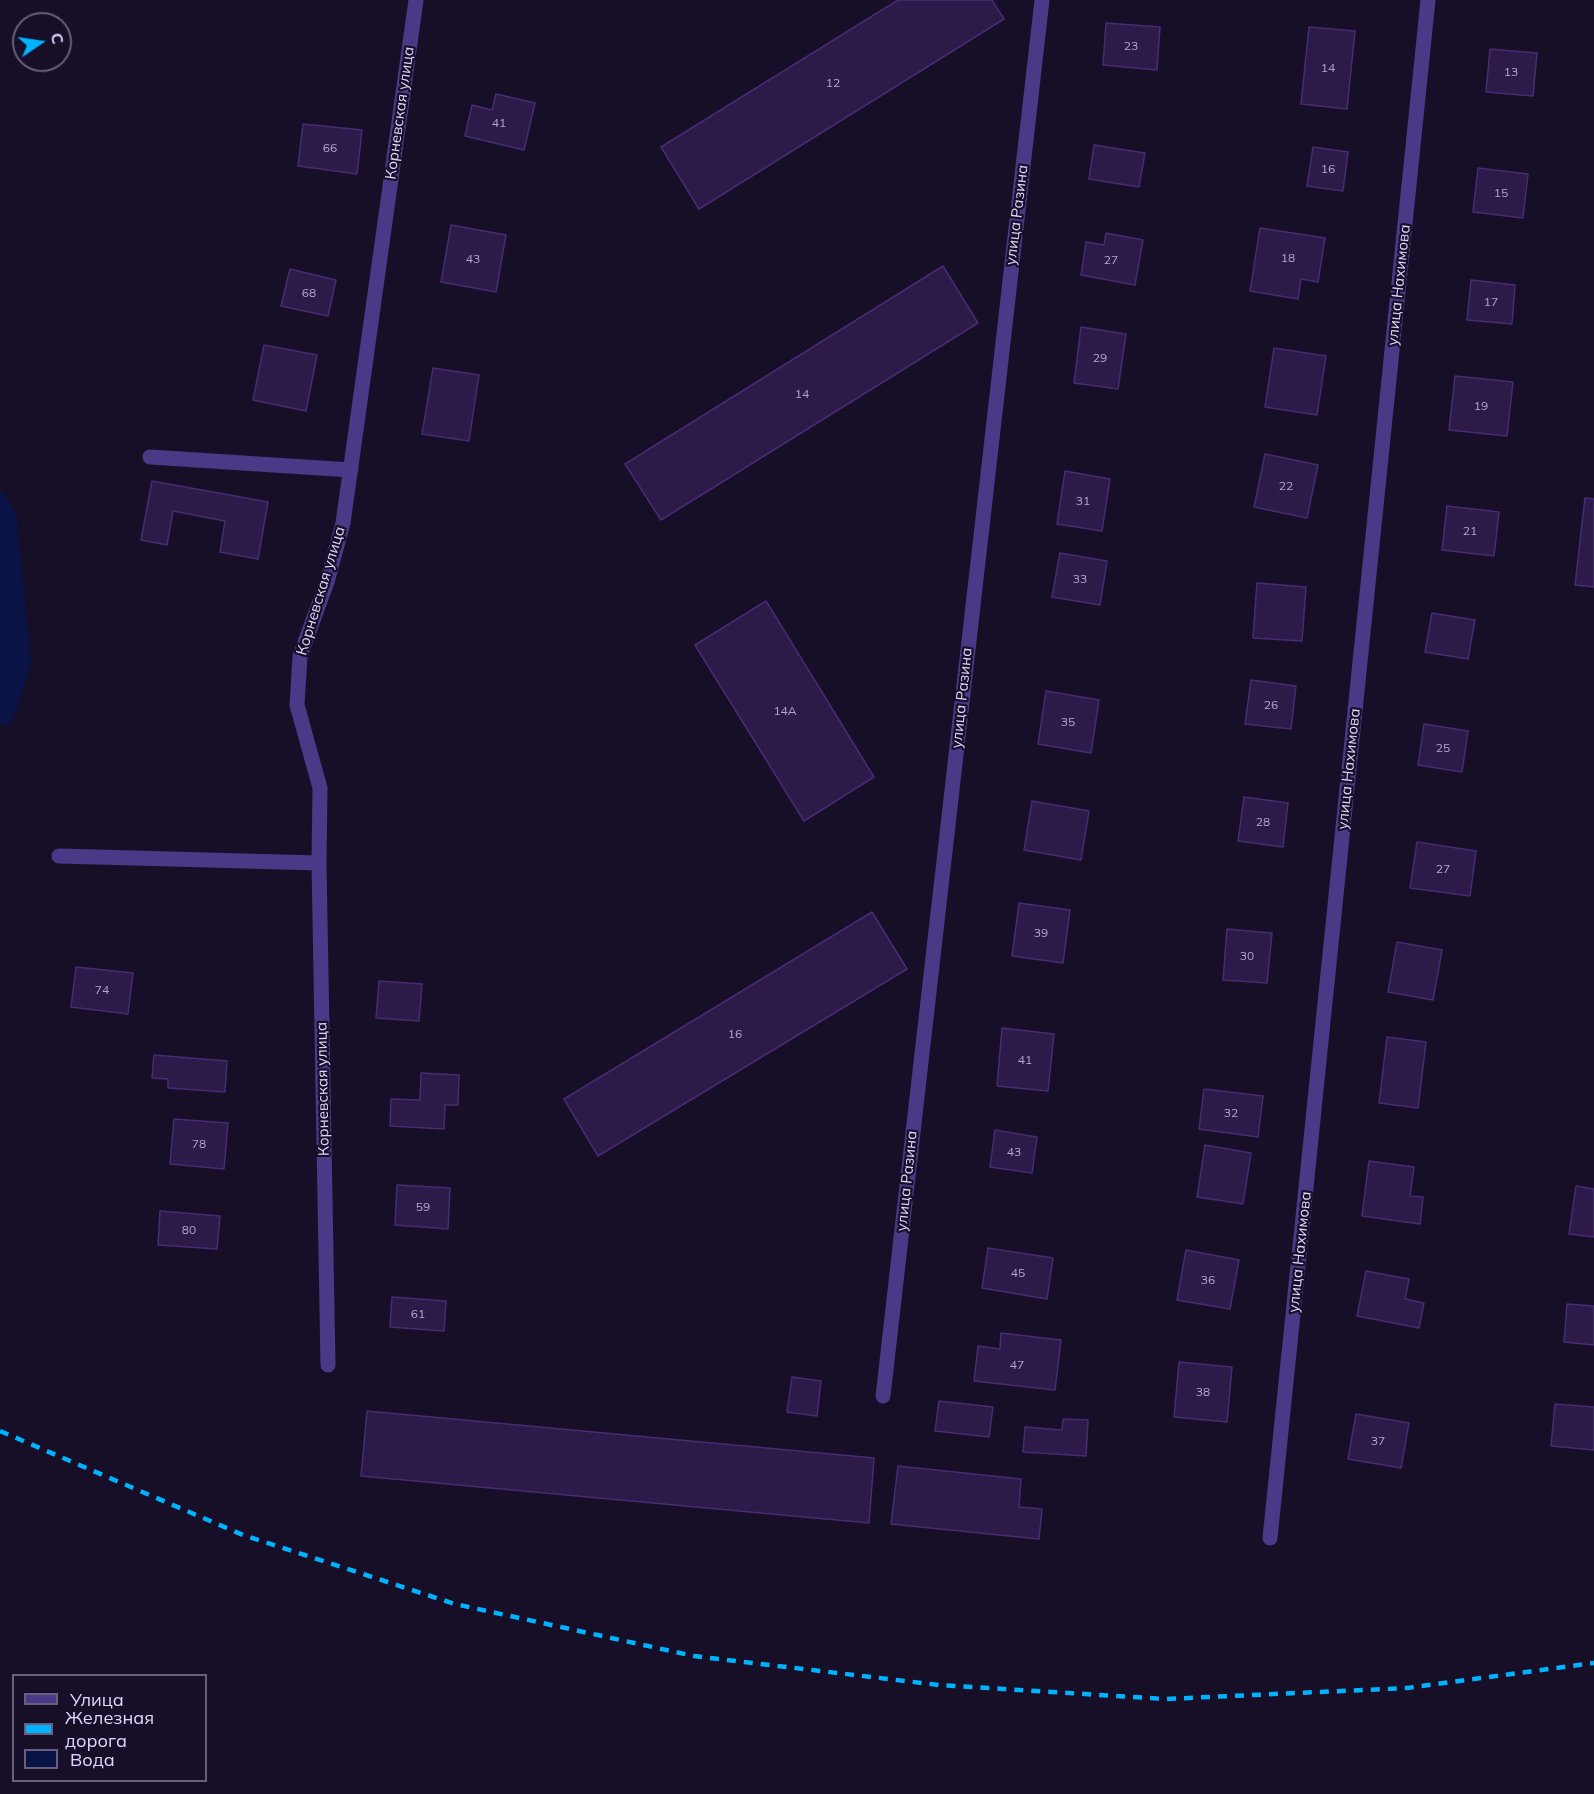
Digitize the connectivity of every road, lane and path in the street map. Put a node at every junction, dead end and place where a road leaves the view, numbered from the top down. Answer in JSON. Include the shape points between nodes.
{"nodes":[{"id":1,"x":416,"y":0,"type":"edge"},
{"id":2,"x":1042,"y":0,"type":"edge"},
{"id":3,"x":1428,"y":0,"type":"edge"},
{"id":4,"x":150,"y":458,"type":"dead end"},
{"id":5,"x":351,"y":470,"type":"junction"},
{"id":6,"x":59,"y":856,"type":"dead end"},
{"id":7,"x":319,"y":863,"type":"junction"},
{"id":8,"x":327,"y":1365,"type":"dead end"},
{"id":9,"x":883,"y":1396,"type":"dead end"},
{"id":10,"x":1270,"y":1538,"type":"dead end"}],
"edges":[{"from":1,"to":5,"type":"street","name":"Корневская улица"},
{"from":2,"to":9,"type":"street","name":"улица Разина"},
{"from":3,"to":10,"type":"street","name":"улица Нахимова"},
{"from":4,"to":5,"type":"street"},
{"from":5,"to":7,"type":"street","name":"Корневская улица","via":[[343,522],[327,582],[300,656],[297,705],[320,788]]},
{"from":6,"to":7,"type":"street"},
{"from":7,"to":8,"type":"street","name":"Корневская улица"}]}
